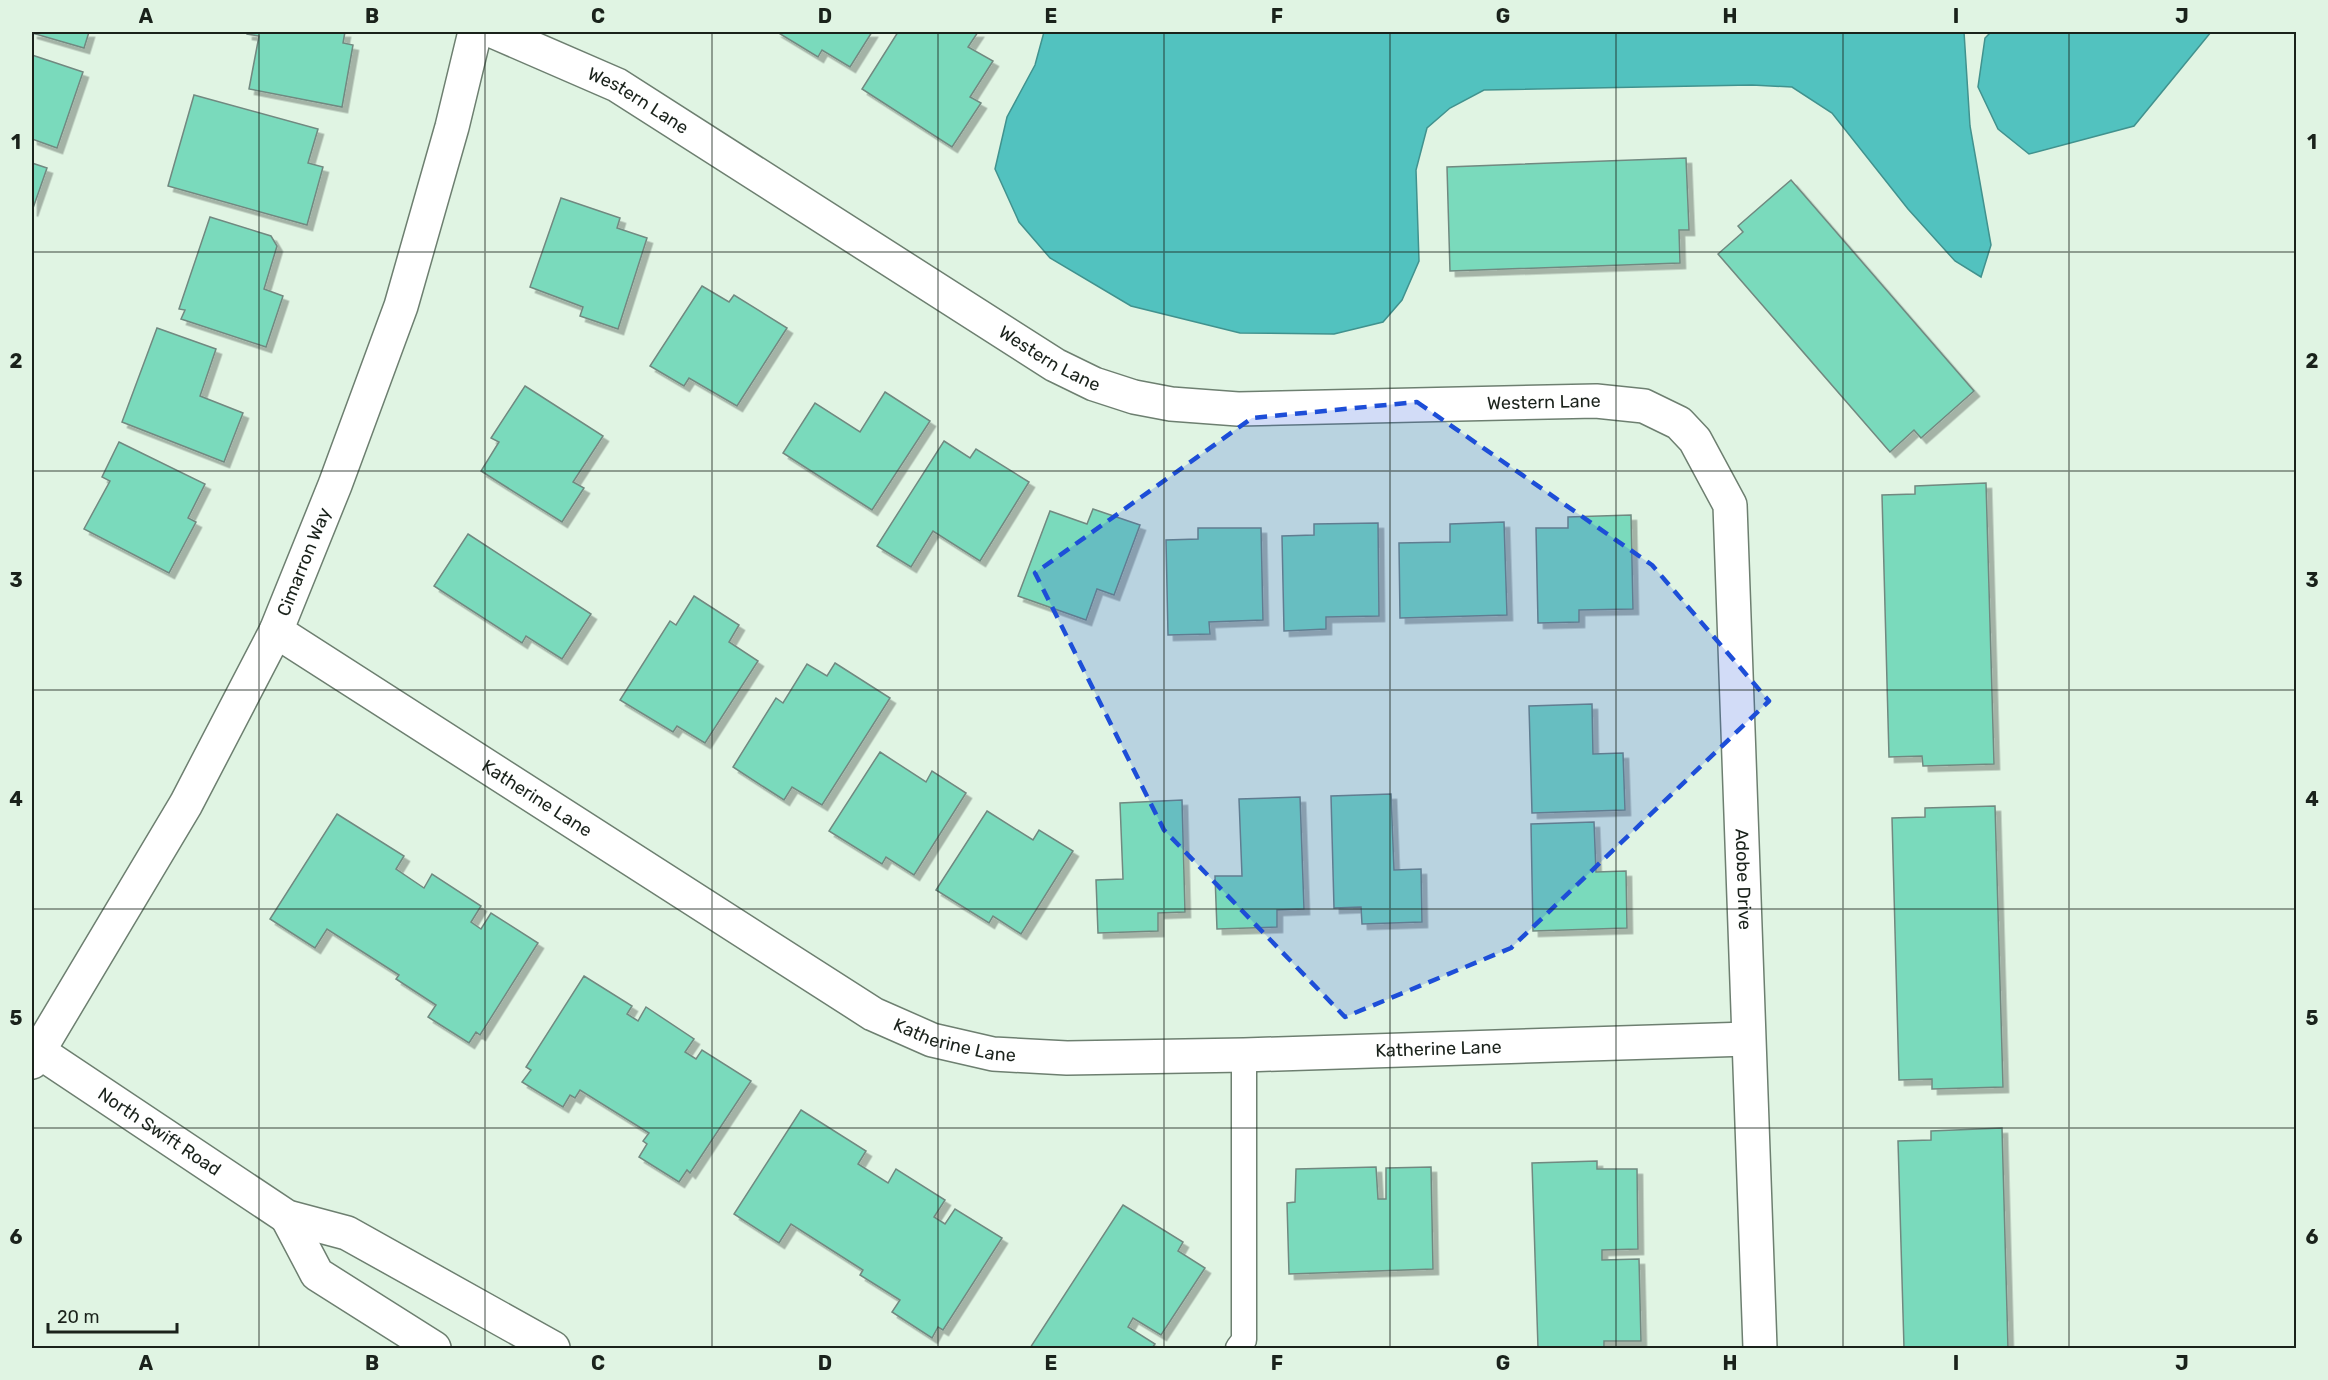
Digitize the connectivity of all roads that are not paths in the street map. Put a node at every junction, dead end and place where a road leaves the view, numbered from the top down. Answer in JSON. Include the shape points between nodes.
{"nodes":[{"id":1,"x":475,"y":32,"type":"edge"},
{"id":2,"x":495,"y":32,"type":"edge"},
{"id":3,"x":1679,"y":423,"type":"joint"},
{"id":4,"x":276,"y":631,"type":"junction"},
{"id":5,"x":1748,"y":1039,"type":"junction"},
{"id":6,"x":34,"y":1054,"type":"edge"},
{"id":7,"x":1244,"y":1055,"type":"junction"},
{"id":8,"x":287,"y":1217,"type":"junction"},
{"id":9,"x":434,"y":1348,"type":"edge"},
{"id":10,"x":553,"y":1348,"type":"edge"},
{"id":11,"x":1238,"y":1348,"type":"edge"},
{"id":12,"x":1760,"y":1348,"type":"edge"}],
"edges":[{"from":1,"to":4,"type":"street","name":"Cimarron Way","via":[[401,306]]},
{"from":2,"to":3,"type":"street","name":"Western Lane","via":[[617,85],[1055,365],[1094,384],[1171,404],[1238,409],[1596,401],[1644,406]]},
{"from":3,"to":5,"type":"street","name":"Adobe Drive","via":[[1695,440],[1731,506]]},
{"from":4,"to":6,"type":"street","name":"Cimarron Way","via":[[186,804]]},
{"from":4,"to":7,"type":"street","name":"Katherine Lane","via":[[873,1014],[932,1040],[993,1054],[1067,1058]]},
{"from":5,"to":7,"type":"street","name":"Katherine Lane"},
{"from":5,"to":12,"type":"street","name":"Adobe Drive"},
{"from":6,"to":8,"type":"street","name":"North Swift Road"},
{"from":7,"to":11,"type":"lane","via":[[1244,1340]]},
{"from":8,"to":9,"type":"street","name":"North Swift Road","via":[[317,1274]]},
{"from":8,"to":10,"type":"street","name":"North Swift Road","via":[[347,1233]]}]}
